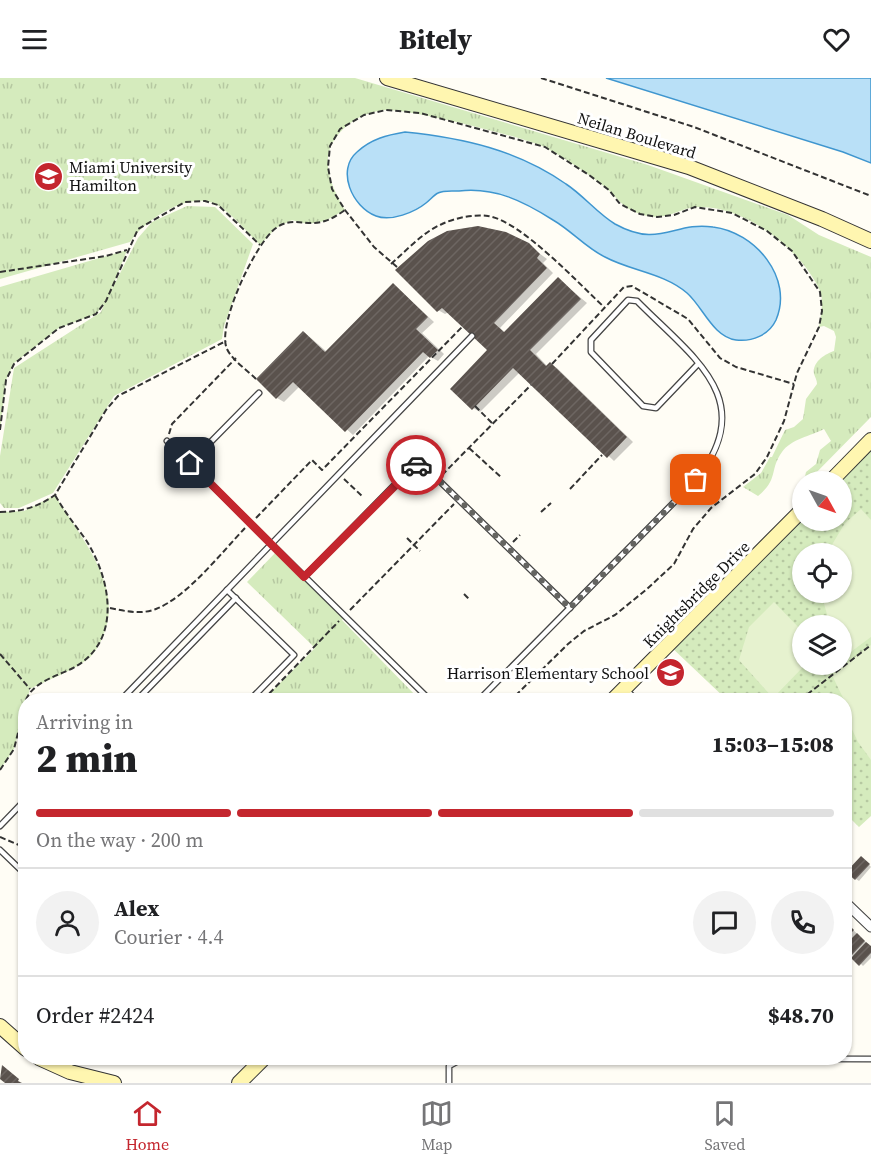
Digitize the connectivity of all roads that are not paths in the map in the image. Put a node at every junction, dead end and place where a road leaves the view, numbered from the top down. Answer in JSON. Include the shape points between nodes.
{"nodes":[{"id":1,"x":387,"y":78,"type":"edge"},
{"id":2,"x":871,"y":241,"type":"edge"},
{"id":3,"x":472,"y":336,"type":"dead end"},
{"id":4,"x":698,"y":364,"type":"junction"},
{"id":5,"x":259,"y":393,"type":"dead end"},
{"id":6,"x":871,"y":440,"type":"edge"},
{"id":7,"x":167,"y":441,"type":"road end"},
{"id":8,"x":190,"y":463,"type":"junction"},
{"id":9,"x":841,"y":471,"type":"edge"},
{"id":10,"x":792,"y":520,"type":"edge"},
{"id":11,"x":271,"y":544,"type":"junction"},
{"id":12,"x":304,"y":577,"type":"junction"},
{"id":13,"x":227,"y":590,"type":"junction"},
{"id":14,"x":236,"y":598,"type":"junction"},
{"id":15,"x":570,"y":608,"type":"junction"},
{"id":16,"x":625,"y":689,"type":"junction"},
{"id":17,"x":127,"y":693,"type":"edge"},
{"id":18,"x":144,"y":693,"type":"edge"},
{"id":19,"x":257,"y":693,"type":"edge"},
{"id":20,"x":423,"y":693,"type":"edge"},
{"id":21,"x":486,"y":693,"type":"edge"},
{"id":22,"x":621,"y":693,"type":"edge"},
{"id":23,"x":629,"y":693,"type":"edge"},
{"id":24,"x":18,"y":807,"type":"edge"},
{"id":25,"x":0,"y":826,"type":"edge"},
{"id":26,"x":0,"y":850,"type":"edge"},
{"id":27,"x":18,"y":867,"type":"edge"},
{"id":28,"x":852,"y":909,"type":"edge"},
{"id":29,"x":871,"y":927,"type":"edge"},
{"id":30,"x":0,"y":1026,"type":"edge"},
{"id":31,"x":18,"y":1042,"type":"edge"},
{"id":32,"x":852,"y":1059,"type":"edge"},
{"id":33,"x":871,"y":1059,"type":"edge"},
{"id":34,"x":54,"y":1065,"type":"edge"},
{"id":35,"x":257,"y":1065,"type":"edge"},
{"id":36,"x":451,"y":1065,"type":"edge"},
{"id":37,"x":114,"y":1083,"type":"edge"},
{"id":38,"x":239,"y":1083,"type":"edge"},
{"id":39,"x":449,"y":1083,"type":"edge"}],
"edges":[{"from":1,"to":2,"type":"street","name":"Neilan Boulevard","via":[[689,167]]},
{"from":3,"to":11,"type":"lane"},
{"from":4,"to":4,"type":"lane","via":[[637,301],[628,300],[591,340],[591,352],[643,406],[656,408]]},
{"from":4,"to":15,"type":"lane","via":[[716,388],[723,407],[724,426],[710,462]]},
{"from":5,"to":8,"type":"lane"},
{"from":6,"to":9,"type":"street"},
{"from":7,"to":8,"type":"lane"},
{"from":8,"to":11,"type":"lane"},
{"from":10,"to":16,"type":"street","name":"Knightsbridge Drive"},
{"from":11,"to":12,"type":"lane"},
{"from":11,"to":13,"type":"lane"},
{"from":12,"to":15,"type":"lane","via":[[414,465],[423,465]]},
{"from":12,"to":20,"type":"lane"},
{"from":13,"to":14,"type":"lane"},
{"from":13,"to":17,"type":"lane"},
{"from":14,"to":18,"type":"lane"},
{"from":14,"to":19,"type":"lane","via":[[294,655]]},
{"from":15,"to":21,"type":"lane"},
{"from":16,"to":22,"type":"street","name":"Knightsbridge Drive"},
{"from":16,"to":23,"type":"lane"},
{"from":24,"to":25,"type":"lane"},
{"from":26,"to":27,"type":"lane"},
{"from":28,"to":29,"type":"street"},
{"from":30,"to":31,"type":"street"},
{"from":32,"to":33,"type":"lane"},
{"from":34,"to":37,"type":"street"},
{"from":35,"to":38,"type":"street"},
{"from":36,"to":39,"type":"lane"}]}
